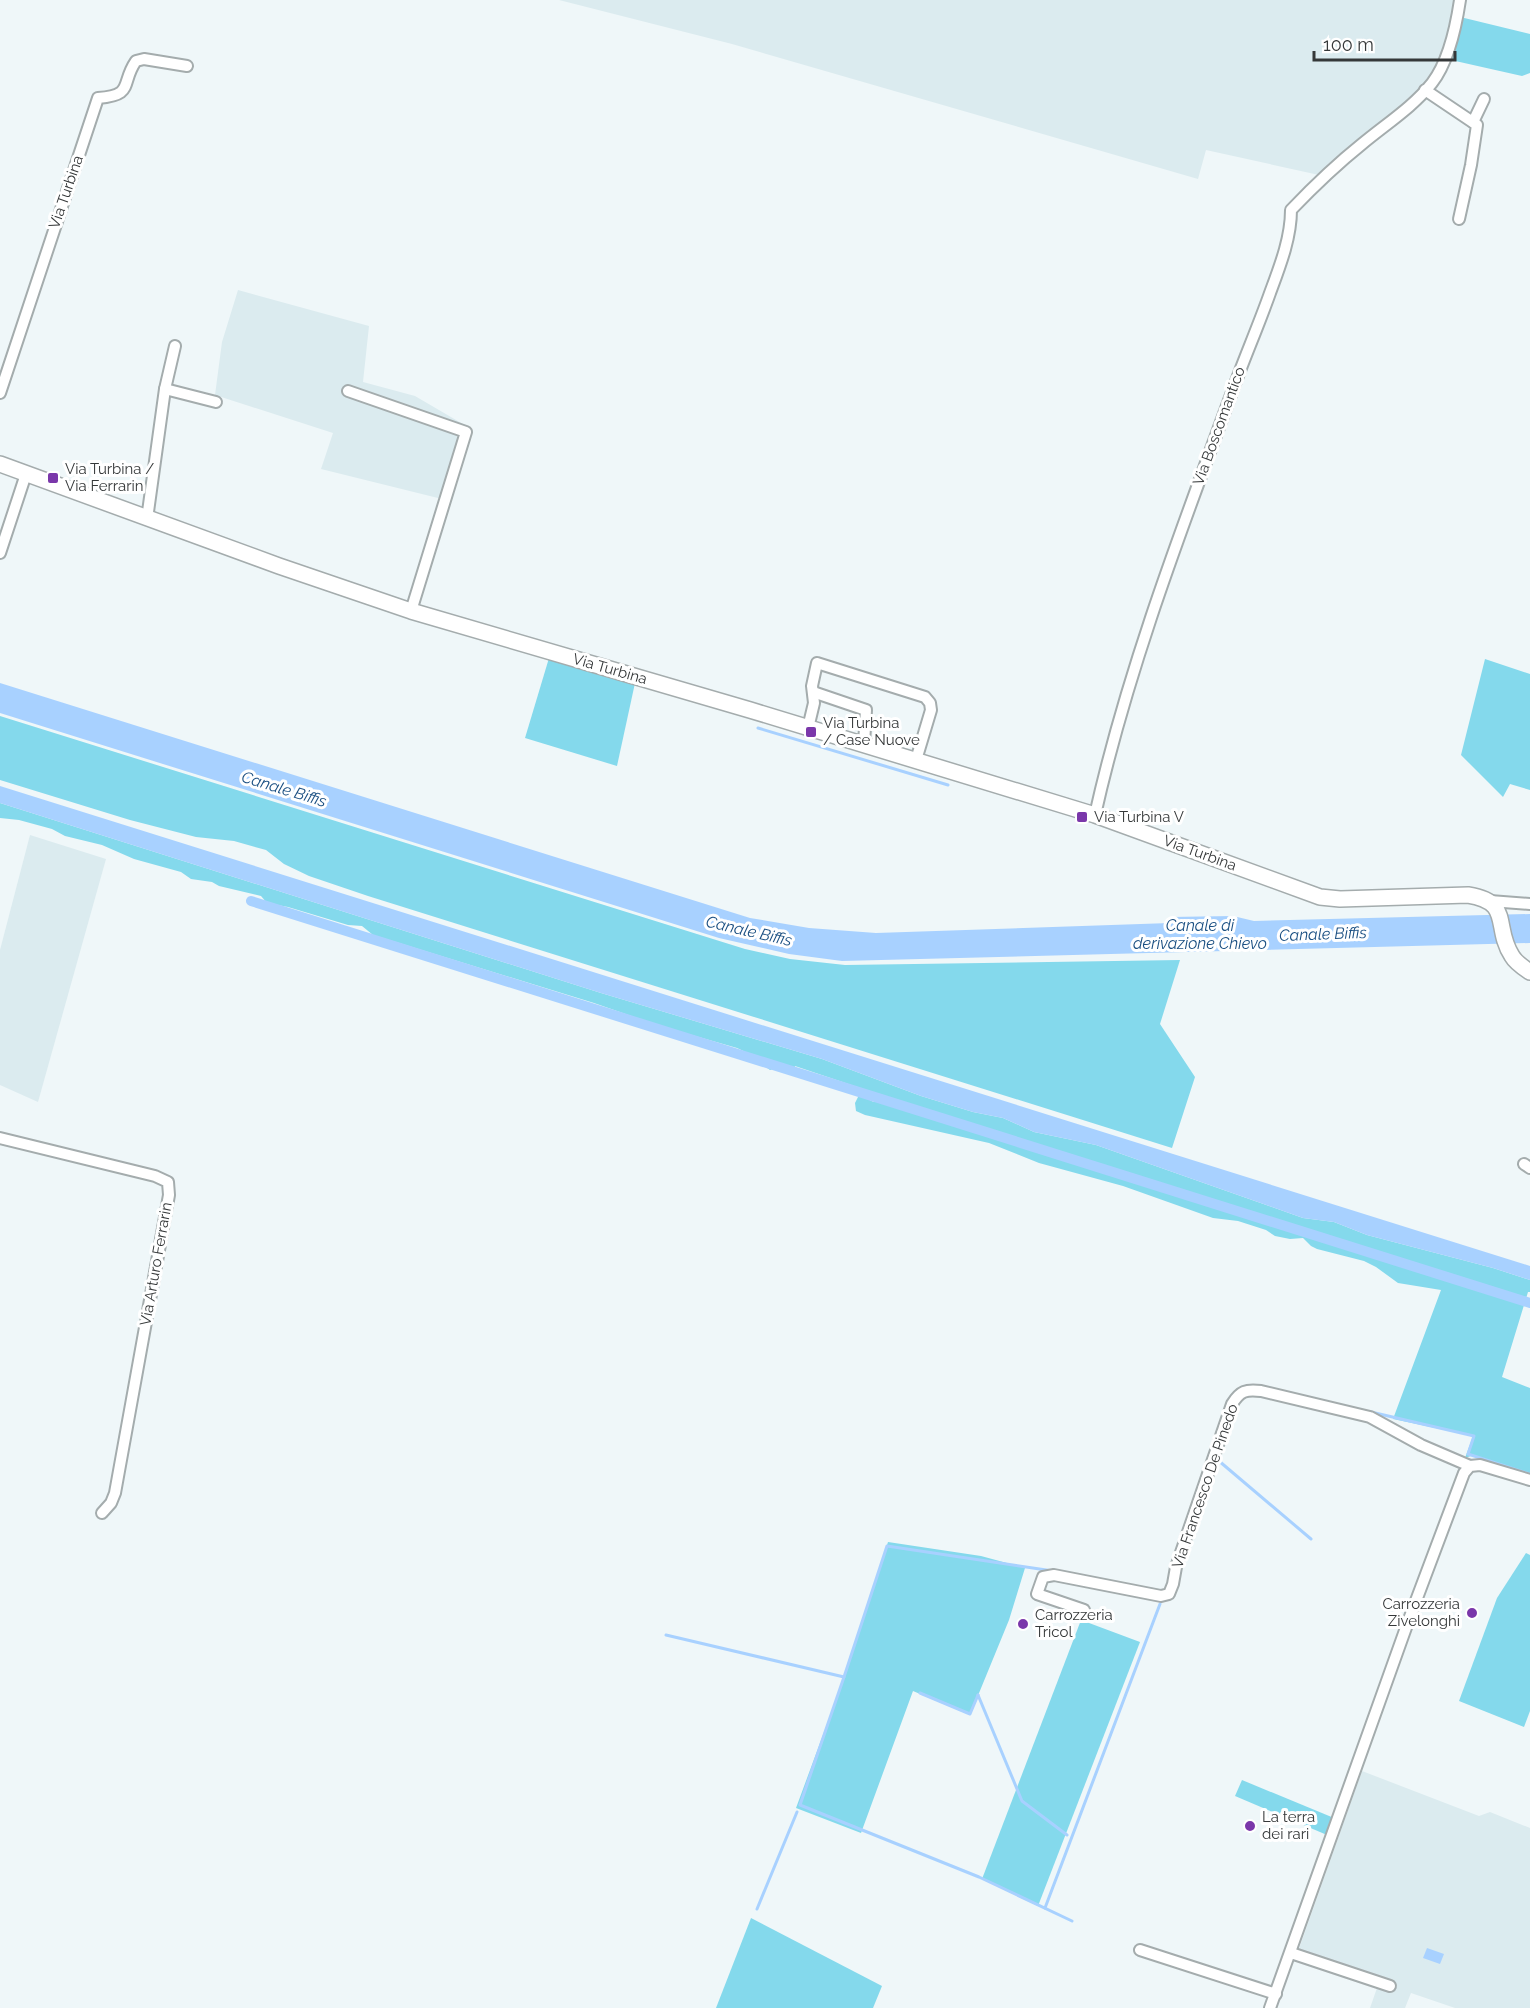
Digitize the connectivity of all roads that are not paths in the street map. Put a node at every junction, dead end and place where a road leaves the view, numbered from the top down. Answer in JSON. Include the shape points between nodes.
{"nodes":[{"id":1,"x":1460,"y":0,"type":"edge"},
{"id":2,"x":187,"y":66,"type":"dead end"},
{"id":3,"x":1425,"y":90,"type":"junction"},
{"id":4,"x":1484,"y":99,"type":"dead end"},
{"id":5,"x":1473,"y":122,"type":"junction"},
{"id":6,"x":1459,"y":219,"type":"dead end"},
{"id":7,"x":175,"y":346,"type":"dead end"},
{"id":8,"x":165,"y":389,"type":"junction"},
{"id":9,"x":348,"y":391,"type":"dead end"},
{"id":10,"x":0,"y":393,"type":"edge"},
{"id":11,"x":216,"y":402,"type":"dead end"},
{"id":12,"x":0,"y":464,"type":"edge"},
{"id":13,"x":26,"y":474,"type":"junction"},
{"id":14,"x":147,"y":519,"type":"junction"},
{"id":15,"x":0,"y":553,"type":"edge"},
{"id":16,"x":411,"y":611,"type":"junction"},
{"id":17,"x":813,"y":692,"type":"junction"},
{"id":18,"x":808,"y":728,"type":"junction"},
{"id":19,"x":864,"y":744,"type":"junction"},
{"id":20,"x":916,"y":760,"type":"junction"},
{"id":21,"x":1095,"y":815,"type":"junction"},
{"id":22,"x":1493,"y":904,"type":"junction"},
{"id":23,"x":1530,"y":904,"type":"edge"},
{"id":24,"x":1530,"y":972,"type":"edge"},
{"id":25,"x":0,"y":1138,"type":"edge"},
{"id":26,"x":1470,"y":1466,"type":"junction"},
{"id":27,"x":1530,"y":1480,"type":"edge"},
{"id":28,"x":102,"y":1513,"type":"dead end"},
{"id":29,"x":1084,"y":1610,"type":"dead end"},
{"id":30,"x":1140,"y":1950,"type":"dead end"},
{"id":31,"x":1291,"y":1953,"type":"junction"},
{"id":32,"x":1390,"y":1986,"type":"dead end"},
{"id":33,"x":1276,"y":1994,"type":"junction"},
{"id":34,"x":1270,"y":2008,"type":"edge"}],
"edges":[{"from":1,"to":3,"type":"street","name":"Via Boscomantico","via":[[1446,57]]},
{"from":2,"to":10,"type":"street","name":"Via Turbina","via":[[136,61],[124,90],[119,95],[98,99]]},
{"from":3,"to":5,"type":"street"},
{"from":3,"to":21,"type":"street","name":"Via Boscomantico","via":[[1333,168],[1291,210],[1291,228],[1278,272],[1164,578],[1108,758]]},
{"from":4,"to":5,"type":"street"},
{"from":5,"to":6,"type":"street","via":[[1477,124]]},
{"from":7,"to":8,"type":"street"},
{"from":8,"to":11,"type":"street"},
{"from":8,"to":14,"type":"street"},
{"from":9,"to":16,"type":"street","via":[[466,432]]},
{"from":12,"to":13,"type":"street","name":"Via Turbina"},
{"from":13,"to":14,"type":"street","name":"Via Turbina"},
{"from":13,"to":15,"type":"street"},
{"from":14,"to":16,"type":"street","name":"Via Turbina"},
{"from":16,"to":18,"type":"street","name":"Via Turbina"},
{"from":17,"to":18,"type":"street"},
{"from":17,"to":19,"type":"street","via":[[866,710]]},
{"from":17,"to":20,"type":"street","via":[[817,663],[925,697],[931,710]]},
{"from":18,"to":19,"type":"street","name":"Via Turbina"},
{"from":19,"to":20,"type":"street","name":"Via Turbina"},
{"from":20,"to":21,"type":"street","name":"Via Turbina"},
{"from":21,"to":22,"type":"street","name":"Via Turbina","via":[[1320,897],[1468,896]]},
{"from":22,"to":23,"type":"street","name":"Via Turbina"},
{"from":22,"to":24,"type":"street","via":[[1513,959]]},
{"from":25,"to":28,"type":"street","name":"Via Arturo Ferrarin","via":[[168,1182],[169,1195],[115,1493]]},
{"from":26,"to":27,"type":"street","name":"Via Francesco De Pinedo","via":[[1480,1465]]},
{"from":26,"to":29,"type":"street","name":"Via Francesco De Pinedo","via":[[1420,1445],[1370,1416],[1245,1390],[1232,1404],[1169,1594],[1161,1596],[1054,1575],[1043,1577],[1037,1594]]},
{"from":26,"to":31,"type":"street","via":[[1408,1622]]},
{"from":30,"to":33,"type":"street"},
{"from":31,"to":32,"type":"street"},
{"from":31,"to":33,"type":"street"},
{"from":33,"to":34,"type":"street"}]}
